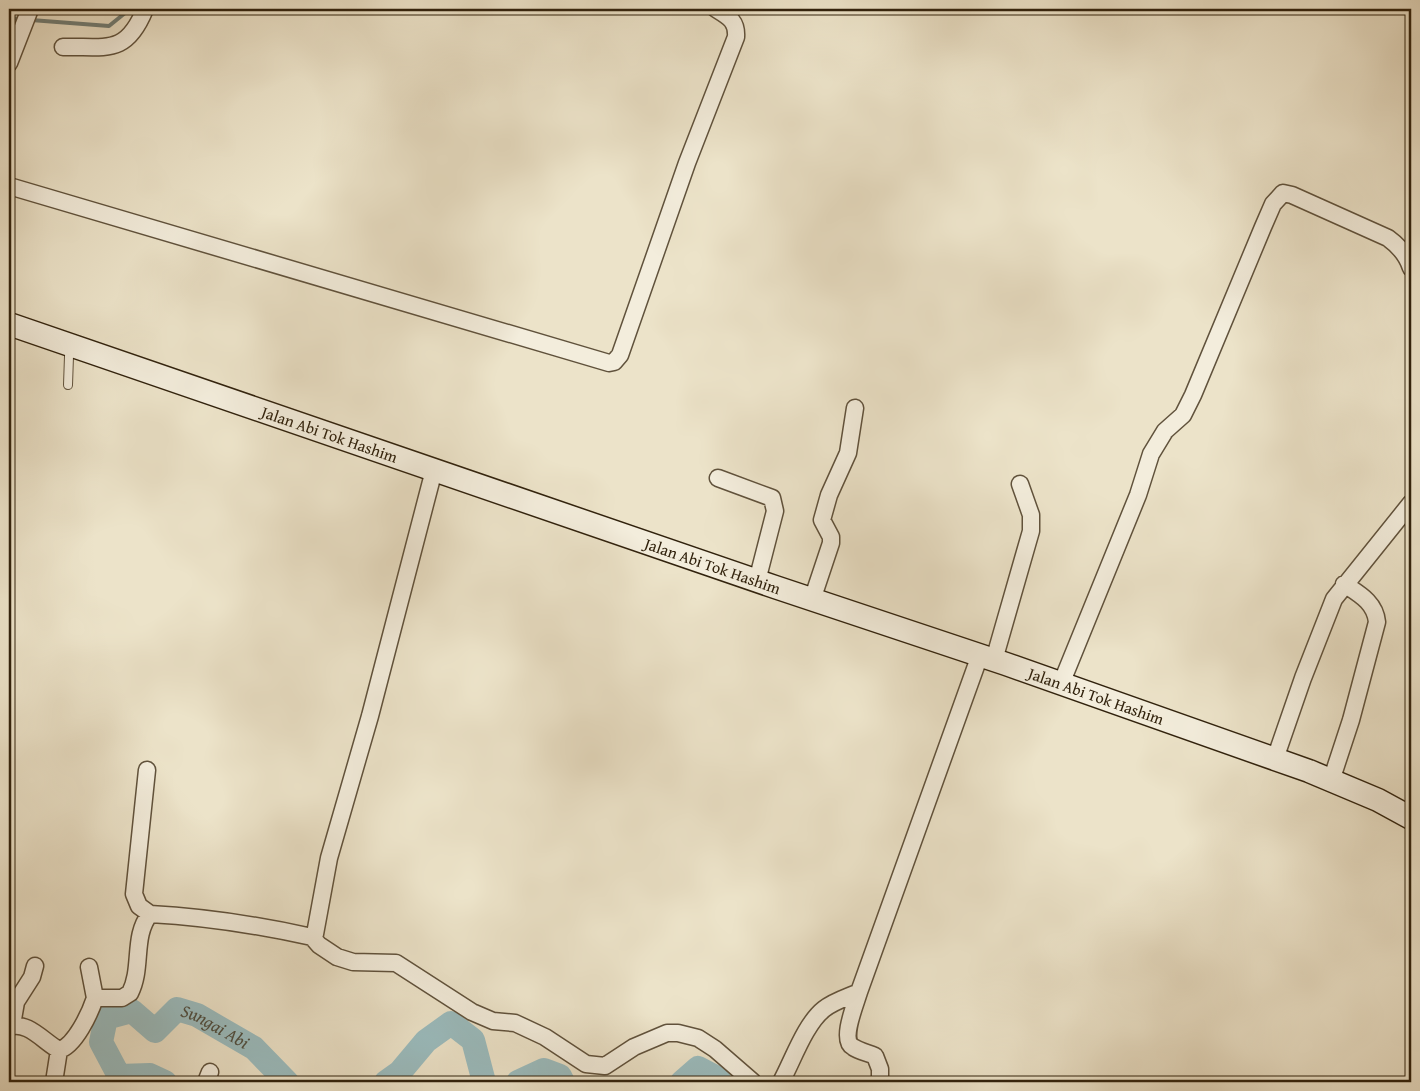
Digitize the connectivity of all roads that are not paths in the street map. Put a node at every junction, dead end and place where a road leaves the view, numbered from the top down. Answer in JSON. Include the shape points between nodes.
{"nodes":[{"id":1,"x":30,"y":9,"type":"edge"},
{"id":2,"x":145,"y":9,"type":"edge"},
{"id":3,"x":716,"y":9,"type":"edge"},
{"id":4,"x":63,"y":47,"type":"dead end"},
{"id":5,"x":10,"y":54,"type":"edge"},
{"id":6,"x":9,"y":186,"type":"edge"},
{"id":7,"x":1411,"y":268,"type":"edge"},
{"id":8,"x":9,"y":324,"type":"edge"},
{"id":9,"x":77,"y":347,"type":"junction"},
{"id":10,"x":68,"y":385,"type":"dead end"},
{"id":11,"x":855,"y":408,"type":"dead end"},
{"id":12,"x":434,"y":470,"type":"junction"},
{"id":13,"x":718,"y":478,"type":"dead end"},
{"id":14,"x":1020,"y":484,"type":"dead end"},
{"id":15,"x":1411,"y":503,"type":"edge"},
{"id":16,"x":757,"y":581,"type":"junction"},
{"id":17,"x":1344,"y":584,"type":"junction"},
{"id":18,"x":812,"y":600,"type":"junction"},
{"id":19,"x":987,"y":658,"type":"junction"},
{"id":20,"x":1061,"y":684,"type":"junction"},
{"id":21,"x":1275,"y":759,"type":"junction"},
{"id":22,"x":148,"y":770,"type":"dead end"},
{"id":23,"x":1331,"y":781,"type":"junction"},
{"id":24,"x":1411,"y":818,"type":"edge"},
{"id":25,"x":150,"y":914,"type":"junction"},
{"id":26,"x":312,"y":937,"type":"junction"},
{"id":27,"x":35,"y":966,"type":"dead end"},
{"id":28,"x":89,"y":967,"type":"dead end"},
{"id":29,"x":859,"y":992,"type":"junction"},
{"id":30,"x":95,"y":998,"type":"junction"},
{"id":31,"x":10,"y":1026,"type":"edge"},
{"id":32,"x":59,"y":1050,"type":"junction"},
{"id":33,"x":54,"y":1082,"type":"edge"},
{"id":34,"x":753,"y":1082,"type":"edge"},
{"id":35,"x":781,"y":1082,"type":"edge"},
{"id":36,"x":880,"y":1082,"type":"edge"}],
"edges":[{"from":1,"to":5,"type":"street"},
{"from":2,"to":4,"type":"street","via":[[132,35],[121,44]]},
{"from":3,"to":6,"type":"street","via":[[732,19],[737,27],[736,37],[620,355],[614,362]]},
{"from":7,"to":20,"type":"street","via":[[1399,246],[1388,238],[1292,195],[1283,193],[1277,198],[1193,395],[1183,415],[1165,431],[1151,454],[1138,495]]},
{"from":8,"to":9,"type":"main road","name":"Jalan Abi Tok Hashim"},
{"from":9,"to":10,"type":"lane","via":[[69,356]]},
{"from":9,"to":12,"type":"main road","name":"Jalan Abi Tok Hashim"},
{"from":11,"to":18,"type":"street","via":[[848,453],[829,495],[822,520],[831,543]]},
{"from":12,"to":16,"type":"main road","name":"Jalan Abi Tok Hashim"},
{"from":12,"to":26,"type":"street","via":[[329,858]]},
{"from":13,"to":16,"type":"street","via":[[772,498],[775,502],[776,511]]},
{"from":14,"to":19,"type":"street","via":[[1031,515],[1031,531]]},
{"from":15,"to":17,"type":"street"},
{"from":16,"to":18,"type":"main road","name":"Jalan Abi Tok Hashim"},
{"from":17,"to":21,"type":"street","via":[[1320,633]]},
{"from":17,"to":23,"type":"street","via":[[1367,600],[1376,612],[1377,622]]},
{"from":18,"to":19,"type":"main road","name":"Jalan Abi Tok Hashim"},
{"from":19,"to":20,"type":"main road","name":"Jalan Abi Tok Hashim"},
{"from":19,"to":29,"type":"street"},
{"from":20,"to":21,"type":"main road","name":"Jalan Abi Tok Hashim"},
{"from":21,"to":23,"type":"main road","name":"Jalan Abi Tok Hashim"},
{"from":22,"to":25,"type":"street","via":[[134,894],[139,906]]},
{"from":23,"to":24,"type":"main road","name":"Jalan Abi Tok Hashim"},
{"from":25,"to":26,"type":"street","via":[[267,927]]},
{"from":25,"to":30,"type":"street","via":[[142,924],[138,964],[130,993],[122,998]]},
{"from":26,"to":34,"type":"street","via":[[337,957],[353,962],[396,963],[472,1012],[493,1021],[515,1023],[545,1037],[586,1064],[605,1066],[658,1036],[678,1033],[698,1038],[715,1049]]},
{"from":27,"to":31,"type":"street","via":[[18,997]]},
{"from":28,"to":30,"type":"street"},
{"from":29,"to":35,"type":"street","via":[[818,1014]]},
{"from":29,"to":36,"type":"street","via":[[847,1034],[848,1042],[851,1047],[874,1056],[880,1069]]},
{"from":30,"to":32,"type":"street","via":[[86,1020],[70,1044]]},
{"from":31,"to":32,"type":"street","via":[[28,1029]]},
{"from":32,"to":33,"type":"street"}]}
